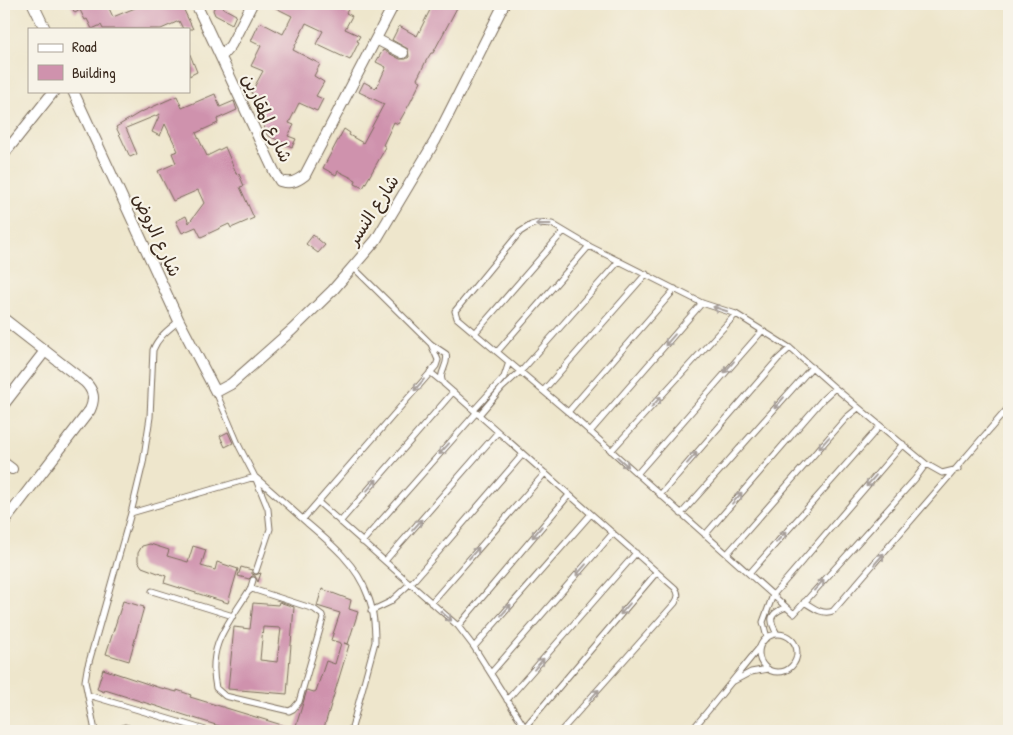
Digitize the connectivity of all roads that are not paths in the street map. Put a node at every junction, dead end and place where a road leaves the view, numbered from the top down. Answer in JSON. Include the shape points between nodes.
{"nodes":[{"id":1,"x":33,"y":4,"type":"edge"},
{"id":2,"x":196,"y":4,"type":"edge"},
{"id":3,"x":252,"y":4,"type":"edge"},
{"id":4,"x":394,"y":4,"type":"edge"},
{"id":5,"x":504,"y":4,"type":"edge"},
{"id":6,"x":45,"y":28,"type":"edge"},
{"id":7,"x":376,"y":39,"type":"junction"},
{"id":8,"x":403,"y":53,"type":"dead end"},
{"id":9,"x":221,"y":57,"type":"junction"},
{"id":10,"x":53,"y":92,"type":"edge"},
{"id":11,"x":73,"y":92,"type":"edge"},
{"id":12,"x":4,"y":154,"type":"edge"},
{"id":13,"x":563,"y":232,"type":"junction"},
{"id":14,"x":589,"y":246,"type":"junction"},
{"id":15,"x":619,"y":261,"type":"junction"},
{"id":16,"x":353,"y":267,"type":"junction"},
{"id":17,"x":646,"y":274,"type":"junction"},
{"id":18,"x":675,"y":289,"type":"junction"},
{"id":19,"x":702,"y":303,"type":"junction"},
{"id":20,"x":736,"y":314,"type":"junction"},
{"id":21,"x":4,"y":319,"type":"edge"},
{"id":22,"x":179,"y":321,"type":"junction"},
{"id":23,"x":762,"y":331,"type":"junction"},
{"id":24,"x":475,"y":333,"type":"junction"},
{"id":25,"x":431,"y":344,"type":"junction"},
{"id":26,"x":790,"y":348,"type":"junction"},
{"id":27,"x":45,"y":351,"type":"junction"},
{"id":28,"x":497,"y":352,"type":"junction"},
{"id":29,"x":509,"y":362,"type":"junction"},
{"id":30,"x":812,"y":367,"type":"junction"},
{"id":31,"x":430,"y":372,"type":"junction"},
{"id":32,"x":520,"y":372,"type":"junction"},
{"id":33,"x":441,"y":381,"type":"junction"},
{"id":34,"x":835,"y":388,"type":"junction"},
{"id":35,"x":543,"y":391,"type":"junction"},
{"id":36,"x":216,"y":392,"type":"junction"},
{"id":37,"x":453,"y":392,"type":"junction"},
{"id":38,"x":4,"y":404,"type":"edge"},
{"id":39,"x":1009,"y":407,"type":"edge"},
{"id":40,"x":858,"y":408,"type":"junction"},
{"id":41,"x":568,"y":412,"type":"junction"},
{"id":42,"x":476,"y":413,"type":"junction"},
{"id":43,"x":880,"y":426,"type":"junction"},
{"id":44,"x":498,"y":432,"type":"junction"},
{"id":45,"x":590,"y":432,"type":"junction"},
{"id":46,"x":904,"y":444,"type":"junction"},
{"id":47,"x":611,"y":451,"type":"junction"},
{"id":48,"x":523,"y":454,"type":"junction"},
{"id":49,"x":926,"y":464,"type":"junction"},
{"id":50,"x":958,"y":468,"type":"junction"},
{"id":51,"x":545,"y":473,"type":"junction"},
{"id":52,"x":637,"y":474,"type":"junction"},
{"id":53,"x":255,"y":477,"type":"junction"},
{"id":54,"x":660,"y":494,"type":"junction"},
{"id":55,"x":569,"y":495,"type":"junction"},
{"id":56,"x":318,"y":502,"type":"junction"},
{"id":57,"x":131,"y":513,"type":"junction"},
{"id":58,"x":591,"y":514,"type":"junction"},
{"id":59,"x":681,"y":514,"type":"junction"},
{"id":60,"x":303,"y":519,"type":"junction"},
{"id":61,"x":4,"y":522,"type":"edge"},
{"id":62,"x":340,"y":522,"type":"junction"},
{"id":63,"x":613,"y":533,"type":"junction"},
{"id":64,"x":705,"y":534,"type":"junction"},
{"id":65,"x":362,"y":542,"type":"junction"},
{"id":66,"x":636,"y":553,"type":"junction"},
{"id":67,"x":727,"y":554,"type":"junction"},
{"id":68,"x":385,"y":562,"type":"junction"},
{"id":69,"x":256,"y":571,"type":"dead end"},
{"id":70,"x":657,"y":572,"type":"junction"},
{"id":71,"x":749,"y":574,"type":"junction"},
{"id":72,"x":253,"y":580,"type":"dead end"},
{"id":73,"x":410,"y":584,"type":"junction"},
{"id":74,"x":250,"y":590,"type":"junction"},
{"id":75,"x":152,"y":591,"type":"dead end"},
{"id":76,"x":773,"y":595,"type":"junction"},
{"id":77,"x":804,"y":602,"type":"junction"},
{"id":78,"x":432,"y":603,"type":"junction"},
{"id":79,"x":786,"y":607,"type":"junction"},
{"id":80,"x":371,"y":611,"type":"junction"},
{"id":81,"x":233,"y":616,"type":"junction"},
{"id":82,"x":458,"y":626,"type":"junction"},
{"id":83,"x":777,"y":634,"type":"junction"},
{"id":84,"x":767,"y":638,"type":"junction"},
{"id":85,"x":760,"y":646,"type":"junction"},
{"id":86,"x":474,"y":647,"type":"junction"},
{"id":87,"x":768,"y":670,"type":"junction"},
{"id":88,"x":491,"y":673,"type":"junction"},
{"id":89,"x":734,"y":681,"type":"junction"},
{"id":90,"x":88,"y":695,"type":"junction"},
{"id":91,"x":507,"y":700,"type":"junction"},
{"id":92,"x":526,"y":729,"type":"edge"},
{"id":93,"x":95,"y":731,"type":"edge"},
{"id":94,"x":119,"y":731,"type":"edge"},
{"id":95,"x":138,"y":731,"type":"edge"},
{"id":96,"x":209,"y":731,"type":"edge"},
{"id":97,"x":351,"y":731,"type":"edge"},
{"id":98,"x":561,"y":731,"type":"edge"},
{"id":99,"x":690,"y":731,"type":"edge"}],
"edges":[{"from":1,"to":6,"type":"street"},
{"from":2,"to":9,"type":"street","name":"شارع المقارين"},
{"from":3,"to":9,"type":"street","via":[[231,45]]},
{"from":4,"to":7,"type":"street","name":"شارع المقارين"},
{"from":5,"to":16,"type":"street","name":"شارع النسر","via":[[434,141],[376,240]]},
{"from":7,"to":8,"type":"street"},
{"from":7,"to":9,"type":"street","name":"شارع المقارين","via":[[305,175],[298,181],[287,183],[280,181],[274,171]]},
{"from":10,"to":12,"type":"street"},
{"from":11,"to":22,"type":"street","name":"شارع الروض"},
{"from":13,"to":14,"type":"lane"},
{"from":13,"to":24,"type":"lane"},
{"from":13,"to":24,"type":"lane","one_way":true,"via":[[545,223],[531,225],[520,232],[455,311],[457,318]]},
{"from":14,"to":15,"type":"lane"},
{"from":14,"to":28,"type":"lane"},
{"from":15,"to":17,"type":"lane"},
{"from":15,"to":32,"type":"lane"},
{"from":16,"to":25,"type":"lane"},
{"from":16,"to":36,"type":"street","name":"شارع النسر","via":[[292,330],[231,384]]},
{"from":17,"to":18,"type":"lane"},
{"from":17,"to":35,"type":"lane"},
{"from":18,"to":19,"type":"lane"},
{"from":18,"to":41,"type":"lane"},
{"from":20,"to":19,"type":"lane","one_way":true},
{"from":19,"to":45,"type":"lane","one_way":true},
{"from":20,"to":23,"type":"lane"},
{"from":47,"to":20,"type":"lane","one_way":true},
{"from":21,"to":27,"type":"street"},
{"from":22,"to":36,"type":"street","name":"شارع الروض"},
{"from":22,"to":57,"type":"lane","via":[[163,334],[153,350],[148,437]]},
{"from":23,"to":26,"type":"lane"},
{"from":23,"to":52,"type":"lane","one_way":true},
{"from":24,"to":28,"type":"lane"},
{"from":25,"to":31,"type":"lane","via":[[438,360]]},
{"from":25,"to":33,"type":"lane","via":[[446,354],[448,362]]},
{"from":26,"to":30,"type":"lane"},
{"from":54,"to":26,"type":"lane","one_way":true},
{"from":27,"to":38,"type":"street"},
{"from":27,"to":61,"type":"street","via":[[90,387],[94,402]]},
{"from":28,"to":29,"type":"lane"},
{"from":29,"to":32,"type":"lane"},
{"from":29,"to":42,"type":"lane","via":[[504,377]]},
{"from":30,"to":34,"type":"lane"},
{"from":30,"to":59,"type":"lane","one_way":true},
{"from":31,"to":33,"type":"lane"},
{"from":31,"to":56,"type":"lane","one_way":true},
{"from":32,"to":35,"type":"lane"},
{"from":32,"to":42,"type":"lane"},
{"from":33,"to":37,"type":"lane"},
{"from":34,"to":40,"type":"lane"},
{"from":64,"to":34,"type":"lane","one_way":true},
{"from":35,"to":41,"type":"lane"},
{"from":36,"to":53,"type":"lane"},
{"from":37,"to":42,"type":"lane"},
{"from":62,"to":37,"type":"lane","one_way":true},
{"from":39,"to":50,"type":"lane"},
{"from":40,"to":43,"type":"lane"},
{"from":40,"to":67,"type":"lane","one_way":true},
{"from":41,"to":45,"type":"lane"},
{"from":42,"to":44,"type":"lane"},
{"from":42,"to":65,"type":"lane","one_way":true},
{"from":43,"to":46,"type":"lane"},
{"from":71,"to":43,"type":"lane","one_way":true},
{"from":44,"to":48,"type":"lane"},
{"from":68,"to":44,"type":"lane","one_way":true},
{"from":45,"to":47,"type":"lane"},
{"from":46,"to":49,"type":"lane"},
{"from":46,"to":76,"type":"lane","one_way":true},
{"from":47,"to":52,"type":"lane","one_way":true},
{"from":48,"to":51,"type":"lane"},
{"from":48,"to":73,"type":"lane"},
{"from":49,"to":50,"type":"lane","via":[[942,473]]},
{"from":77,"to":49,"type":"lane","one_way":true},
{"from":77,"to":50,"type":"lane","one_way":true,"via":[[826,613],[833,611]]},
{"from":51,"to":55,"type":"lane"},
{"from":78,"to":51,"type":"lane","one_way":true},
{"from":52,"to":54,"type":"lane"},
{"from":53,"to":57,"type":"lane"},
{"from":53,"to":60,"type":"lane"},
{"from":53,"to":69,"type":"lane","via":[[270,518],[268,539]]},
{"from":54,"to":59,"type":"lane"},
{"from":55,"to":58,"type":"lane"},
{"from":55,"to":82,"type":"lane","one_way":true},
{"from":56,"to":60,"type":"lane"},
{"from":56,"to":62,"type":"lane"},
{"from":57,"to":90,"type":"lane","via":[[87,669]]},
{"from":58,"to":63,"type":"lane"},
{"from":86,"to":58,"type":"lane","one_way":true},
{"from":59,"to":64,"type":"lane"},
{"from":60,"to":80,"type":"lane","via":[[339,550],[356,571],[369,598]]},
{"from":62,"to":65,"type":"lane"},
{"from":63,"to":66,"type":"lane"},
{"from":63,"to":88,"type":"lane","one_way":true},
{"from":64,"to":67,"type":"lane"},
{"from":65,"to":68,"type":"lane"},
{"from":66,"to":70,"type":"lane"},
{"from":91,"to":66,"type":"lane","one_way":true},
{"from":67,"to":71,"type":"lane"},
{"from":68,"to":73,"type":"lane"},
{"from":70,"to":92,"type":"lane","one_way":true},
{"from":98,"to":70,"type":"lane","one_way":true,"via":[[675,603],[678,593]]},
{"from":71,"to":76,"type":"lane"},
{"from":72,"to":74,"type":"lane"},
{"from":73,"to":78,"type":"lane"},
{"from":73,"to":80,"type":"lane","via":[[390,602]]},
{"from":74,"to":81,"type":"lane"},
{"from":74,"to":81,"type":"lane","via":[[314,609],[322,615],[323,624],[299,702],[293,709],[284,711],[225,696],[218,691],[214,653]]},
{"from":75,"to":81,"type":"lane"},
{"from":76,"to":79,"type":"lane"},
{"from":76,"to":84,"type":"lane","via":[[763,622]]},
{"from":77,"to":79,"type":"lane","via":[[794,614]]},
{"from":78,"to":82,"type":"lane","one_way":true},
{"from":79,"to":83,"type":"lane","via":[[774,612],[771,618]]},
{"from":80,"to":97,"type":"lane","via":[[375,642]]},
{"from":82,"to":86,"type":"lane"},
{"from":83,"to":84,"type":"lane"},
{"from":83,"to":87,"type":"lane","via":[[787,636],[795,644],[797,655],[793,665],[784,671]]},
{"from":84,"to":85,"type":"lane"},
{"from":85,"to":87,"type":"lane","via":[[759,657]]},
{"from":85,"to":89,"type":"lane"},
{"from":86,"to":88,"type":"lane"},
{"from":87,"to":89,"type":"lane","via":[[751,672]]},
{"from":88,"to":91,"type":"lane"},
{"from":89,"to":99,"type":"lane"},
{"from":90,"to":93,"type":"lane"},
{"from":90,"to":96,"type":"lane"},
{"from":91,"to":92,"type":"lane"},
{"from":94,"to":95,"type":"lane","via":[[125,727]]}]}
